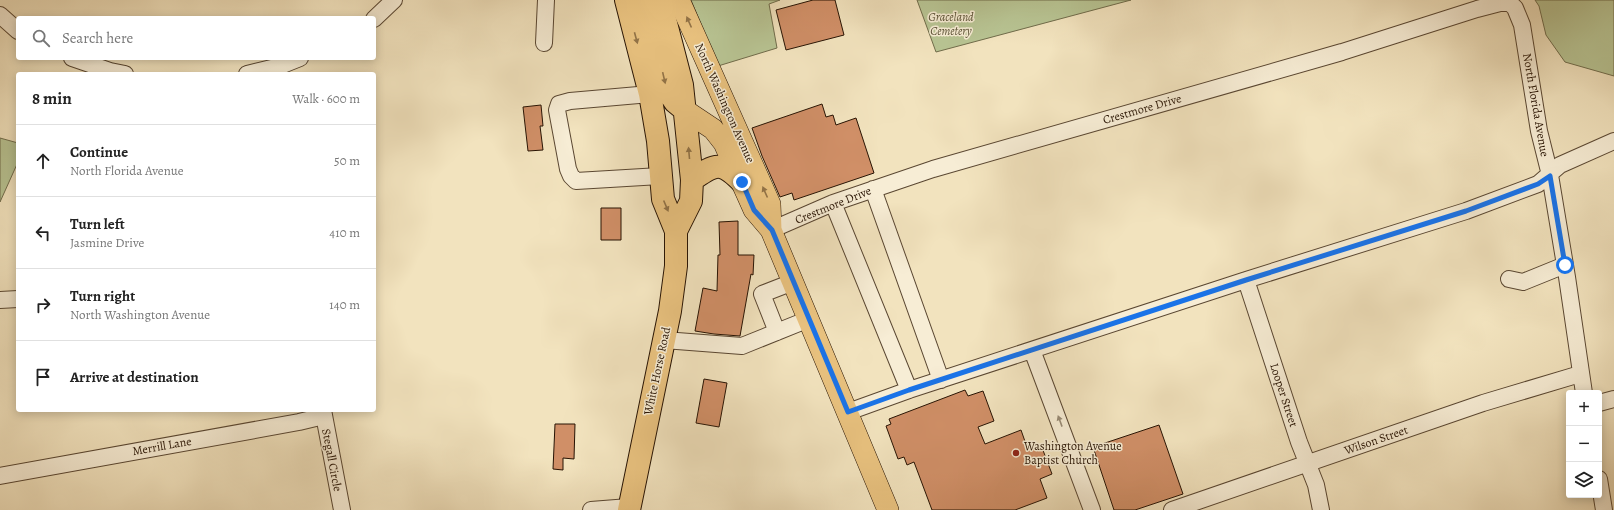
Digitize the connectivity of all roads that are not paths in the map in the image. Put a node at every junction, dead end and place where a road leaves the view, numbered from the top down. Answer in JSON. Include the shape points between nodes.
{"nodes":[{"id":1,"x":394,"y":0,"type":"edge"},
{"id":2,"x":546,"y":0,"type":"edge"},
{"id":3,"x":626,"y":0,"type":"edge"},
{"id":4,"x":645,"y":0,"type":"edge"},
{"id":5,"x":660,"y":0,"type":"edge"},
{"id":6,"x":680,"y":0,"type":"edge"},
{"id":7,"x":1515,"y":8,"type":"joint"},
{"id":8,"x":0,"y":16,"type":"edge"},
{"id":9,"x":376,"y":17,"type":"edge"},
{"id":10,"x":16,"y":28,"type":"edge"},
{"id":11,"x":544,"y":43,"type":"dead end"},
{"id":12,"x":78,"y":60,"type":"edge"},
{"id":13,"x":295,"y":60,"type":"edge"},
{"id":14,"x":115,"y":72,"type":"edge"},
{"id":15,"x":255,"y":72,"type":"edge"},
{"id":16,"x":650,"y":94,"type":"junction"},
{"id":17,"x":686,"y":111,"type":"junction"},
{"id":18,"x":1614,"y":141,"type":"edge"},
{"id":19,"x":660,"y":176,"type":"junction"},
{"id":20,"x":1550,"y":176,"type":"junction"},
{"id":21,"x":692,"y":180,"type":"junction"},
{"id":22,"x":742,"y":182,"type":"junction"},
{"id":23,"x":873,"y":189,"type":"junction"},
{"id":24,"x":833,"y":202,"type":"junction"},
{"id":25,"x":676,"y":230,"type":"junction"},
{"id":26,"x":772,"y":230,"type":"junction"},
{"id":27,"x":1565,"y":265,"type":"junction"},
{"id":28,"x":1509,"y":279,"type":"dead end"},
{"id":29,"x":1246,"y":280,"type":"junction"},
{"id":30,"x":793,"y":282,"type":"junction"},
{"id":31,"x":16,"y":299,"type":"edge"},
{"id":32,"x":0,"y":300,"type":"edge"},
{"id":33,"x":809,"y":319,"type":"junction"},
{"id":34,"x":777,"y":332,"type":"junction"},
{"id":35,"x":664,"y":340,"type":"junction"},
{"id":36,"x":1032,"y":350,"type":"junction"},
{"id":37,"x":1580,"y":374,"type":"junction"},
{"id":38,"x":941,"y":380,"type":"junction"},
{"id":39,"x":909,"y":390,"type":"junction"},
{"id":40,"x":1583,"y":390,"type":"edge"},
{"id":41,"x":1614,"y":399,"type":"edge"},
{"id":42,"x":1602,"y":402,"type":"edge"},
{"id":43,"x":848,"y":412,"type":"junction"},
{"id":44,"x":323,"y":413,"type":"edge"},
{"id":45,"x":1308,"y":464,"type":"junction"},
{"id":46,"x":0,"y":476,"type":"edge"},
{"id":47,"x":1602,"y":498,"type":"edge"},
{"id":48,"x":629,"y":509,"type":"edge"},
{"id":49,"x":342,"y":510,"type":"edge"},
{"id":50,"x":591,"y":510,"type":"edge"},
{"id":51,"x":888,"y":510,"type":"edge"},
{"id":52,"x":1092,"y":510,"type":"edge"},
{"id":53,"x":1172,"y":510,"type":"edge"},
{"id":54,"x":1321,"y":510,"type":"edge"},
{"id":55,"x":1604,"y":510,"type":"edge"}],
"edges":[{"from":1,"to":9,"type":"street"},
{"from":2,"to":11,"type":"street"},
{"from":3,"to":16,"type":"highway","name":"White Horse Road","one_way":true},
{"from":4,"to":17,"type":"highway","one_way":true,"via":[[667,90],[674,102]]},
{"from":5,"to":17,"type":"highway","name":"White Horse Road","via":[[682,85]]},
{"from":26,"to":6,"type":"main road","name":"North Washington Avenue","one_way":true,"via":[[770,204]]},
{"from":7,"to":20,"type":"street","name":"North Florida Avenue","via":[[1522,25],[1539,131]]},
{"from":7,"to":23,"type":"street","name":"Crestmore Drive","via":[[1505,2],[1477,9],[1342,52],[933,169]]},
{"from":8,"to":10,"type":"street"},
{"from":12,"to":14,"type":"street"},
{"from":13,"to":15,"type":"street"},
{"from":16,"to":19,"type":"highway","name":"White Horse Road","via":[[658,141]]},
{"from":16,"to":19,"type":"street","via":[[570,101],[559,104],[557,110],[568,169],[576,181]]},
{"from":21,"to":17,"type":"highway","name":"White Horse Road","one_way":true},
{"from":17,"to":22,"type":"main road","name":"North Washington Avenue","via":[[713,130],[724,143]]},
{"from":18,"to":20,"type":"street","via":[[1560,165]]},
{"from":19,"to":25,"type":"highway","name":"White Horse Road","one_way":true,"via":[[662,199]]},
{"from":20,"to":27,"type":"street","name":"North Florida Avenue"},
{"from":20,"to":29,"type":"street","via":[[1538,184],[1466,211]]},
{"from":21,"to":22,"type":"highway","via":[[703,171],[719,167],[729,169]]},
{"from":21,"to":25,"type":"highway","name":"White Horse Road","via":[[691,201]]},
{"from":22,"to":26,"type":"main road","name":"North Washington Avenue","via":[[754,210]]},
{"from":23,"to":24,"type":"street","name":"Crestmore Drive"},
{"from":23,"to":38,"type":"street"},
{"from":24,"to":26,"type":"street","name":"Crestmore Drive"},
{"from":24,"to":39,"type":"street"},
{"from":25,"to":35,"type":"highway","name":"White Horse Road","via":[[676,266]]},
{"from":26,"to":30,"type":"main road","name":"North Washington Avenue"},
{"from":27,"to":28,"type":"street","via":[[1523,282]]},
{"from":27,"to":37,"type":"street","name":"North Florida Avenue"},
{"from":29,"to":36,"type":"street"},
{"from":29,"to":45,"type":"street","name":"Looper Street"},
{"from":30,"to":33,"type":"main road","name":"North Washington Avenue"},
{"from":30,"to":34,"type":"street","via":[[762,294]]},
{"from":31,"to":32,"type":"street"},
{"from":33,"to":34,"type":"street"},
{"from":33,"to":43,"type":"main road","name":"North Washington Avenue"},
{"from":34,"to":35,"type":"street","via":[[742,346]]},
{"from":35,"to":48,"type":"highway","name":"White Horse Road"},
{"from":36,"to":38,"type":"street"},
{"from":52,"to":36,"type":"street","one_way":true},
{"from":37,"to":40,"type":"street","name":"North Florida Avenue"},
{"from":37,"to":45,"type":"street","name":"Wilson Street","via":[[1483,403]]},
{"from":38,"to":39,"type":"street"},
{"from":39,"to":43,"type":"street"},
{"from":41,"to":42,"type":"street"},
{"from":43,"to":51,"type":"main road","name":"North Washington Avenue"},
{"from":44,"to":46,"type":"street","name":"Merrill Lane","via":[[299,422]]},
{"from":44,"to":49,"type":"street","name":"Stegall Circle"},
{"from":45,"to":53,"type":"street","name":"Wilson Street"},
{"from":45,"to":54,"type":"street","name":"Looper Street"},
{"from":47,"to":55,"type":"street"},
{"from":48,"to":50,"type":"street"}]}
